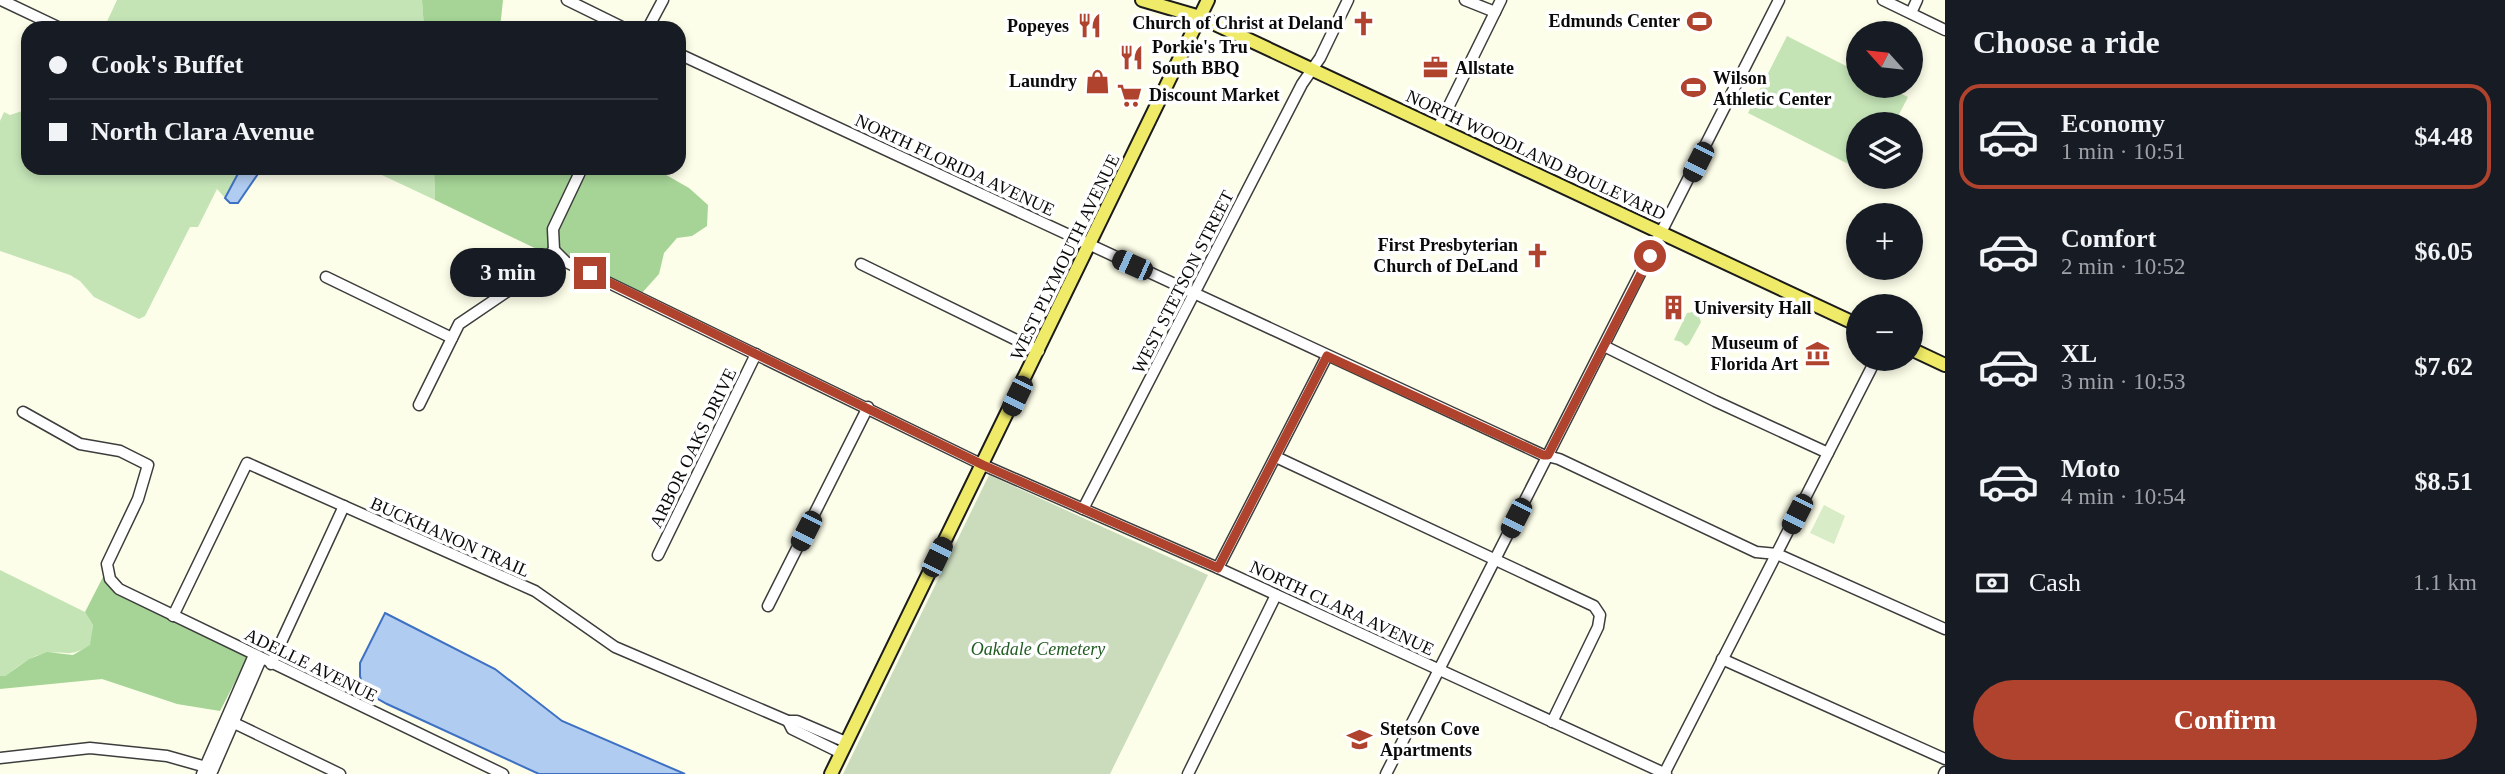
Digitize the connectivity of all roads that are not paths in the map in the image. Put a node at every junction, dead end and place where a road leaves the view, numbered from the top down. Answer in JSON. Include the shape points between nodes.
{"nodes":[{"id":1,"x":1,"y":0,"type":"edge"},
{"id":2,"x":567,"y":0,"type":"edge"},
{"id":3,"x":663,"y":0,"type":"edge"},
{"id":4,"x":1142,"y":0,"type":"edge"},
{"id":5,"x":1174,"y":0,"type":"edge"},
{"id":6,"x":1208,"y":0,"type":"edge"},
{"id":7,"x":1348,"y":0,"type":"edge"},
{"id":8,"x":1465,"y":0,"type":"edge"},
{"id":9,"x":1501,"y":0,"type":"edge"},
{"id":10,"x":1779,"y":0,"type":"edge"},
{"id":11,"x":1883,"y":0,"type":"edge"},
{"id":12,"x":1917,"y":0,"type":"edge"},
{"id":13,"x":1494,"y":12,"type":"junction"},
{"id":14,"x":1911,"y":13,"type":"junction"},
{"id":15,"x":1199,"y":17,"type":"junction"},
{"id":16,"x":45,"y":21,"type":"edge"},
{"id":17,"x":610,"y":21,"type":"edge"},
{"id":18,"x":652,"y":21,"type":"edge"},
{"id":19,"x":1945,"y":30,"type":"edge"},
{"id":20,"x":686,"y":57,"type":"edge"},
{"id":21,"x":1312,"y":70,"type":"junction"},
{"id":22,"x":1438,"y":128,"type":"junction"},
{"id":23,"x":579,"y":175,"type":"edge"},
{"id":24,"x":1661,"y":233,"type":"junction"},
{"id":25,"x":1090,"y":246,"type":"junction"},
{"id":26,"x":554,"y":250,"type":"junction"},
{"id":27,"x":862,"y":264,"type":"dead end"},
{"id":28,"x":326,"y":277,"type":"dead end"},
{"id":29,"x":1195,"y":294,"type":"junction"},
{"id":30,"x":1846,"y":319,"type":"edge"},
{"id":31,"x":452,"y":338,"type":"junction"},
{"id":32,"x":1604,"y":346,"type":"junction"},
{"id":33,"x":1039,"y":351,"type":"junction"},
{"id":34,"x":756,"y":354,"type":"junction"},
{"id":35,"x":1923,"y":355,"type":"edge"},
{"id":36,"x":1327,"y":356,"type":"junction"},
{"id":37,"x":1945,"y":365,"type":"edge"},
{"id":38,"x":1870,"y":371,"type":"edge"},
{"id":39,"x":419,"y":405,"type":"dead end"},
{"id":40,"x":868,"y":407,"type":"junction"},
{"id":41,"x":23,"y":412,"type":"dead end"},
{"id":42,"x":1828,"y":453,"type":"junction"},
{"id":43,"x":1548,"y":455,"type":"junction"},
{"id":44,"x":1276,"y":457,"type":"junction"},
{"id":45,"x":983,"y":465,"type":"junction"},
{"id":46,"x":344,"y":506,"type":"junction"},
{"id":47,"x":1083,"y":509,"type":"junction"},
{"id":48,"x":1777,"y":554,"type":"junction"},
{"id":49,"x":658,"y":555,"type":"dead end"},
{"id":50,"x":1495,"y":560,"type":"junction"},
{"id":51,"x":1218,"y":568,"type":"junction"},
{"id":52,"x":1276,"y":596,"type":"junction"},
{"id":53,"x":768,"y":606,"type":"dead end"},
{"id":54,"x":173,"y":616,"type":"junction"},
{"id":55,"x":1945,"y":629,"type":"edge"},
{"id":56,"x":262,"y":659,"type":"junction"},
{"id":57,"x":1722,"y":659,"type":"junction"},
{"id":58,"x":1439,"y":670,"type":"junction"},
{"id":59,"x":232,"y":722,"type":"junction"},
{"id":60,"x":1552,"y":722,"type":"junction"},
{"id":61,"x":844,"y":748,"type":"junction"},
{"id":62,"x":0,"y":758,"type":"edge"},
{"id":63,"x":1945,"y":759,"type":"edge"},
{"id":64,"x":208,"y":771,"type":"edge"},
{"id":65,"x":340,"y":774,"type":"edge"},
{"id":66,"x":503,"y":774,"type":"edge"},
{"id":67,"x":831,"y":774,"type":"edge"},
{"id":68,"x":1188,"y":774,"type":"edge"},
{"id":69,"x":1386,"y":774,"type":"edge"},
{"id":70,"x":1664,"y":774,"type":"edge"}],
"edges":[{"from":1,"to":16,"type":"street"},
{"from":2,"to":17,"type":"street"},
{"from":3,"to":18,"type":"street"},
{"from":4,"to":15,"type":"main road","name":"NORTH WOODLAND BOULEVARD"},
{"from":5,"to":15,"type":"main road","name":"NORTH WOODLAND BOULEVARD"},
{"from":6,"to":15,"type":"main road","name":"WEST PLYMOUTH AVENUE"},
{"from":7,"to":21,"type":"street","name":"WEST STETSON STREET"},
{"from":8,"to":13,"type":"street"},
{"from":9,"to":13,"type":"street"},
{"from":10,"to":24,"type":"street"},
{"from":11,"to":14,"type":"street"},
{"from":12,"to":14,"type":"street"},
{"from":13,"to":22,"type":"street"},
{"from":14,"to":19,"type":"street"},
{"from":15,"to":21,"type":"main road","name":"NORTH WOODLAND BOULEVARD"},
{"from":15,"to":25,"type":"main road","name":"WEST PLYMOUTH AVENUE"},
{"from":20,"to":25,"type":"street","name":"NORTH FLORIDA AVENUE"},
{"from":21,"to":22,"type":"main road","name":"NORTH WOODLAND BOULEVARD"},
{"from":21,"to":29,"type":"street","name":"WEST STETSON STREET"},
{"from":22,"to":24,"type":"main road","name":"NORTH WOODLAND BOULEVARD"},
{"from":23,"to":26,"type":"street","via":[[553,229]]},
{"from":24,"to":30,"type":"main road","name":"NORTH WOODLAND BOULEVARD"},
{"from":24,"to":32,"type":"street"},
{"from":25,"to":29,"type":"street","name":"NORTH FLORIDA AVENUE"},
{"from":25,"to":33,"type":"main road","name":"WEST PLYMOUTH AVENUE"},
{"from":26,"to":31,"type":"street","via":[[530,276],[459,324]]},
{"from":26,"to":34,"type":"street","name":"NORTH CLARA AVENUE","via":[[566,262]]},
{"from":27,"to":33,"type":"street"},
{"from":28,"to":31,"type":"street"},
{"from":29,"to":36,"type":"street","name":"NORTH FLORIDA AVENUE"},
{"from":29,"to":47,"type":"street","name":"WEST STETSON STREET"},
{"from":31,"to":39,"type":"street"},
{"from":32,"to":42,"type":"street"},
{"from":32,"to":43,"type":"street"},
{"from":33,"to":45,"type":"main road","name":"WEST PLYMOUTH AVENUE"},
{"from":34,"to":40,"type":"street","name":"NORTH CLARA AVENUE"},
{"from":34,"to":49,"type":"street","name":"ARBOR OAKS DRIVE"},
{"from":35,"to":37,"type":"main road"},
{"from":36,"to":43,"type":"street","name":"NORTH FLORIDA AVENUE"},
{"from":36,"to":44,"type":"street"},
{"from":38,"to":42,"type":"street"},
{"from":40,"to":45,"type":"street","name":"NORTH CLARA AVENUE"},
{"from":40,"to":53,"type":"street"},
{"from":41,"to":54,"type":"street","name":"ADELLE AVENUE","via":[[80,444],[120,451],[148,465],[107,571],[119,589]]},
{"from":42,"to":48,"type":"street"},
{"from":43,"to":48,"type":"street","name":"NORTH FLORIDA AVENUE","via":[[1756,552]]},
{"from":43,"to":50,"type":"street"},
{"from":44,"to":50,"type":"street"},
{"from":44,"to":51,"type":"street"},
{"from":45,"to":47,"type":"street","name":"NORTH CLARA AVENUE"},
{"from":45,"to":61,"type":"main road","name":"WEST PLYMOUTH AVENUE"},
{"from":46,"to":54,"type":"street","name":"BUCKHANON TRAIL","via":[[247,463]]},
{"from":46,"to":56,"type":"street"},
{"from":46,"to":61,"type":"street","name":"BUCKHANON TRAIL","via":[[535,592],[615,647],[788,721],[797,720]]},
{"from":47,"to":51,"type":"street","name":"NORTH CLARA AVENUE"},
{"from":48,"to":55,"type":"street","name":"NORTH FLORIDA AVENUE"},
{"from":48,"to":57,"type":"street"},
{"from":50,"to":58,"type":"street"},
{"from":50,"to":60,"type":"street","via":[[1594,606],[1600,615]]},
{"from":51,"to":52,"type":"street","name":"NORTH CLARA AVENUE"},
{"from":52,"to":58,"type":"street","name":"NORTH CLARA AVENUE"},
{"from":52,"to":68,"type":"street"},
{"from":54,"to":56,"type":"street","name":"ADELLE AVENUE"},
{"from":56,"to":59,"type":"street"},
{"from":56,"to":64,"type":"street"},
{"from":56,"to":66,"type":"street","name":"ADELLE AVENUE"},
{"from":57,"to":63,"type":"street"},
{"from":57,"to":70,"type":"street"},
{"from":58,"to":60,"type":"street","name":"NORTH CLARA AVENUE"},
{"from":58,"to":69,"type":"street"},
{"from":59,"to":64,"type":"street"},
{"from":59,"to":65,"type":"street"},
{"from":60,"to":70,"type":"street","name":"NORTH CLARA AVENUE"},
{"from":61,"to":67,"type":"main road","name":"WEST PLYMOUTH AVENUE"},
{"from":62,"to":64,"type":"street","via":[[90,748],[167,756]]}]}
